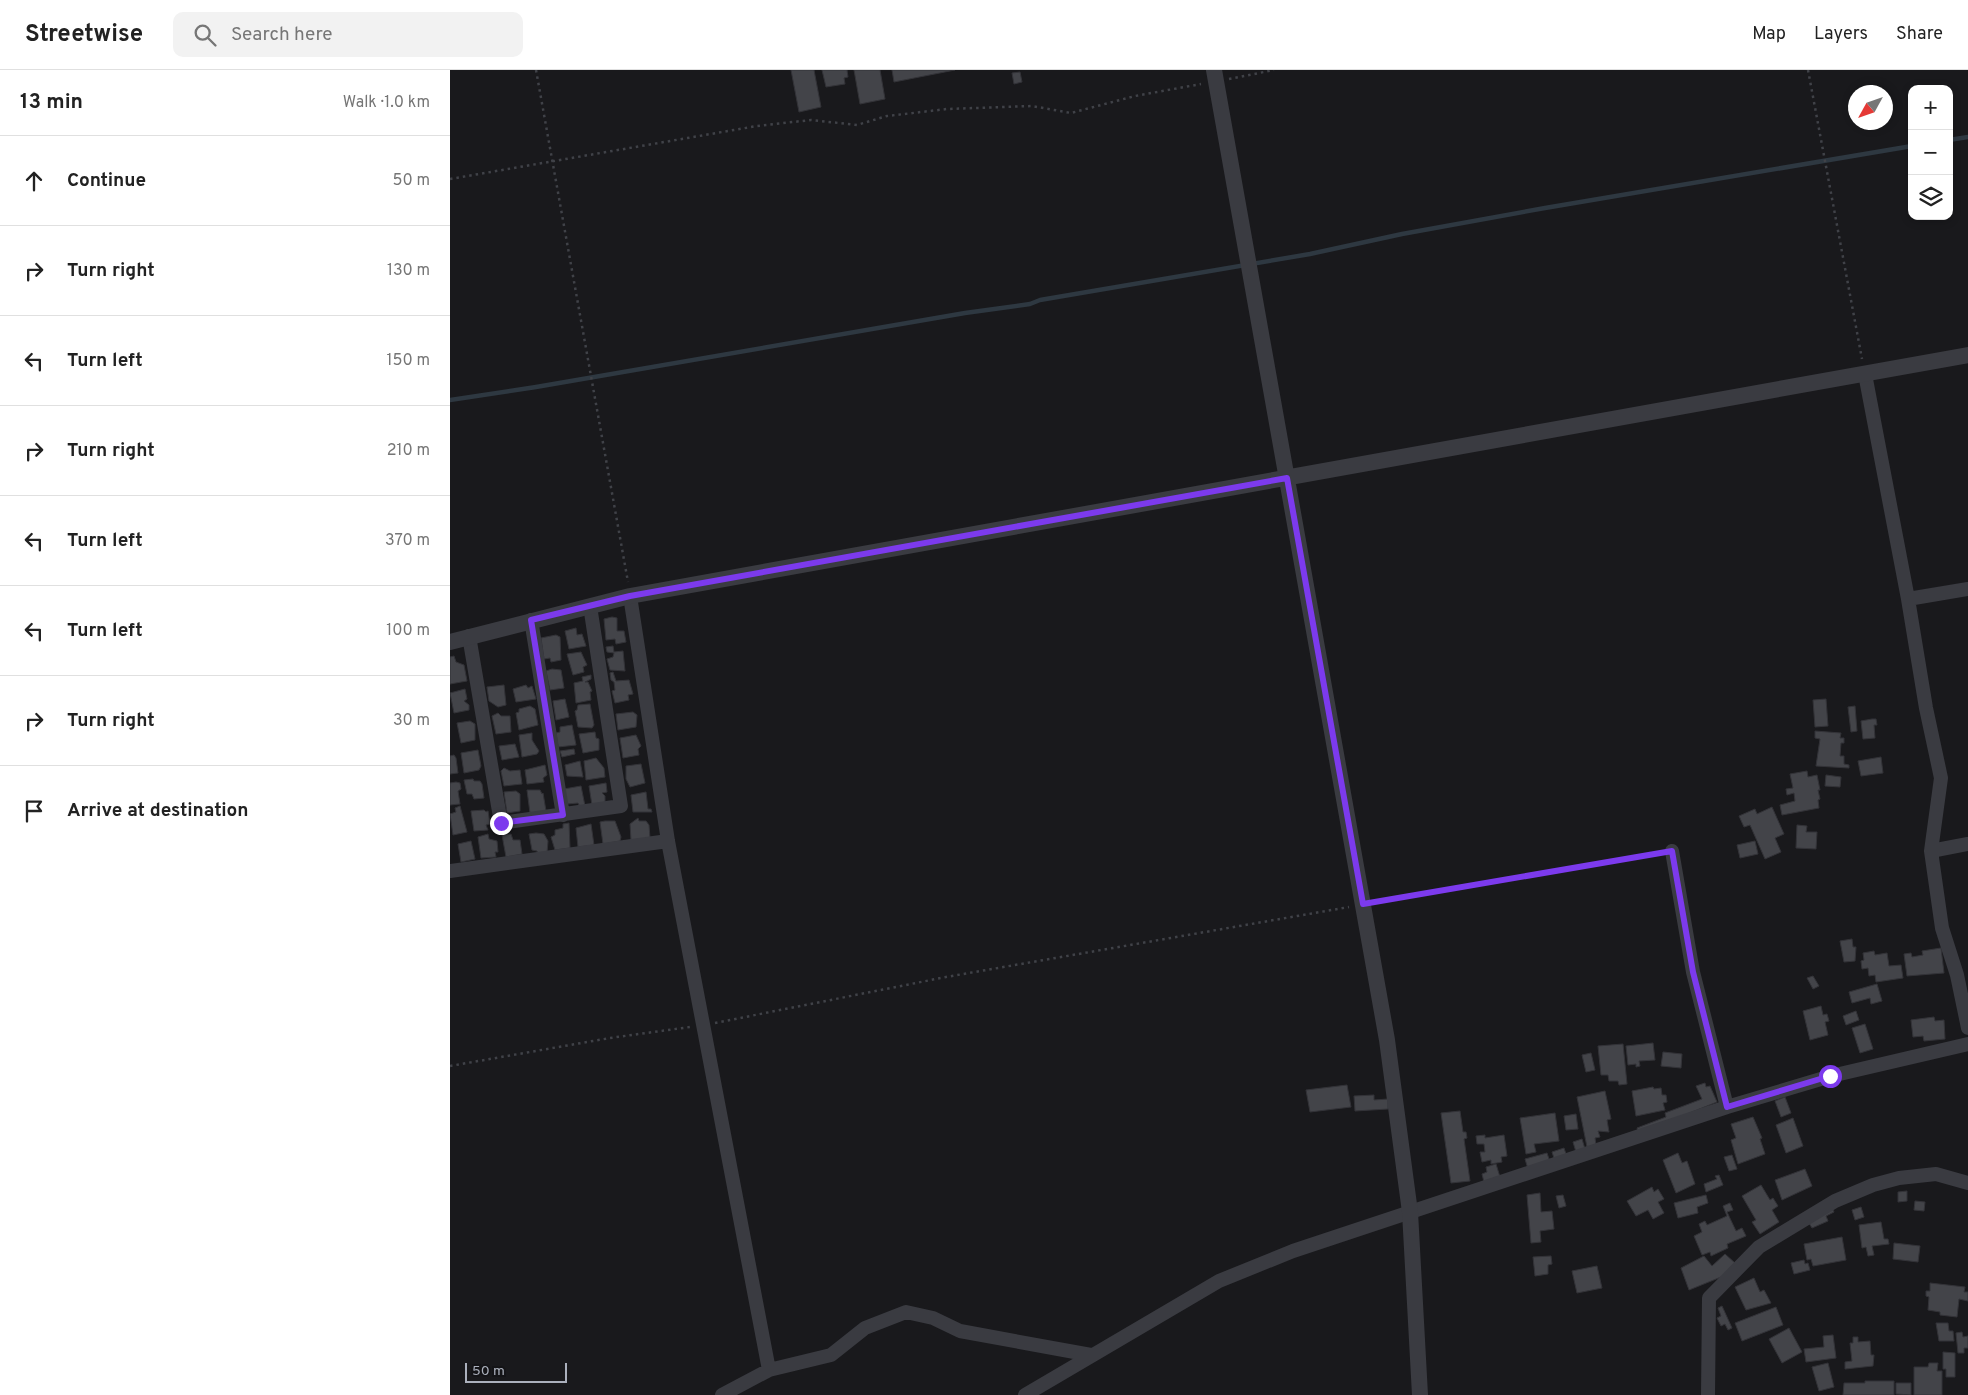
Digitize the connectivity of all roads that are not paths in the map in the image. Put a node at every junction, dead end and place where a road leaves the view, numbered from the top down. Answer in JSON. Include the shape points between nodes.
{"nodes":[{"id":1,"x":1214,"y":70,"type":"edge"},
{"id":2,"x":1968,"y":355,"type":"edge"},
{"id":3,"x":1864,"y":374,"type":"junction"},
{"id":4,"x":1287,"y":478,"type":"junction"},
{"id":5,"x":1968,"y":589,"type":"edge"},
{"id":6,"x":630,"y":596,"type":"junction"},
{"id":7,"x":1908,"y":599,"type":"junction"},
{"id":8,"x":590,"y":606,"type":"junction"},
{"id":9,"x":531,"y":620,"type":"junction"},
{"id":10,"x":469,"y":636,"type":"junction"},
{"id":11,"x":450,"y":642,"type":"edge"},
{"id":12,"x":563,"y":815,"type":"junction"},
{"id":13,"x":668,"y":841,"type":"junction"},
{"id":14,"x":1968,"y":844,"type":"edge"},
{"id":15,"x":1672,"y":851,"type":"road end"},
{"id":16,"x":1931,"y":851,"type":"junction"},
{"id":17,"x":450,"y":871,"type":"edge"},
{"id":18,"x":1968,"y":1028,"type":"edge"},
{"id":19,"x":1968,"y":1044,"type":"edge"},
{"id":20,"x":1727,"y":1107,"type":"junction"},
{"id":21,"x":1968,"y":1183,"type":"edge"},
{"id":22,"x":1410,"y":1212,"type":"junction"},
{"id":23,"x":1090,"y":1355,"type":"junction"},
{"id":24,"x":769,"y":1370,"type":"junction"},
{"id":25,"x":722,"y":1395,"type":"edge"},
{"id":26,"x":1025,"y":1395,"type":"edge"},
{"id":27,"x":1420,"y":1395,"type":"edge"},
{"id":28,"x":1708,"y":1395,"type":"edge"}],
"edges":[{"from":1,"to":4,"type":"street"},
{"from":2,"to":3,"type":"street"},
{"from":3,"to":4,"type":"street"},
{"from":3,"to":7,"type":"street"},
{"from":4,"to":6,"type":"street"},
{"from":4,"to":22,"type":"street","via":[[1387,1040]]},
{"from":5,"to":7,"type":"street"},
{"from":6,"to":8,"type":"street"},
{"from":6,"to":13,"type":"street"},
{"from":7,"to":16,"type":"street","via":[[1941,778]]},
{"from":8,"to":9,"type":"street"},
{"from":8,"to":12,"type":"street","via":[[621,806]]},
{"from":9,"to":10,"type":"street"},
{"from":9,"to":12,"type":"street"},
{"from":10,"to":11,"type":"street"},
{"from":10,"to":12,"type":"street","via":[[501,823]]},
{"from":13,"to":17,"type":"street"},
{"from":13,"to":24,"type":"street"},
{"from":14,"to":16,"type":"street"},
{"from":15,"to":20,"type":"street","via":[[1693,972]]},
{"from":16,"to":18,"type":"street","via":[[1942,928],[1957,975]]},
{"from":19,"to":20,"type":"street","via":[[1830,1076]]},
{"from":20,"to":22,"type":"street"},
{"from":21,"to":28,"type":"street","via":[[1936,1174],[1873,1185],[1834,1201],[1759,1247],[1709,1298]]},
{"from":22,"to":23,"type":"street","via":[[1293,1251],[1219,1281]]},
{"from":22,"to":27,"type":"street"},
{"from":23,"to":24,"type":"street","via":[[1001,1336],[960,1331],[933,1318],[906,1312],[865,1328],[830,1355]]},
{"from":23,"to":26,"type":"street"},
{"from":24,"to":25,"type":"street"}]}
